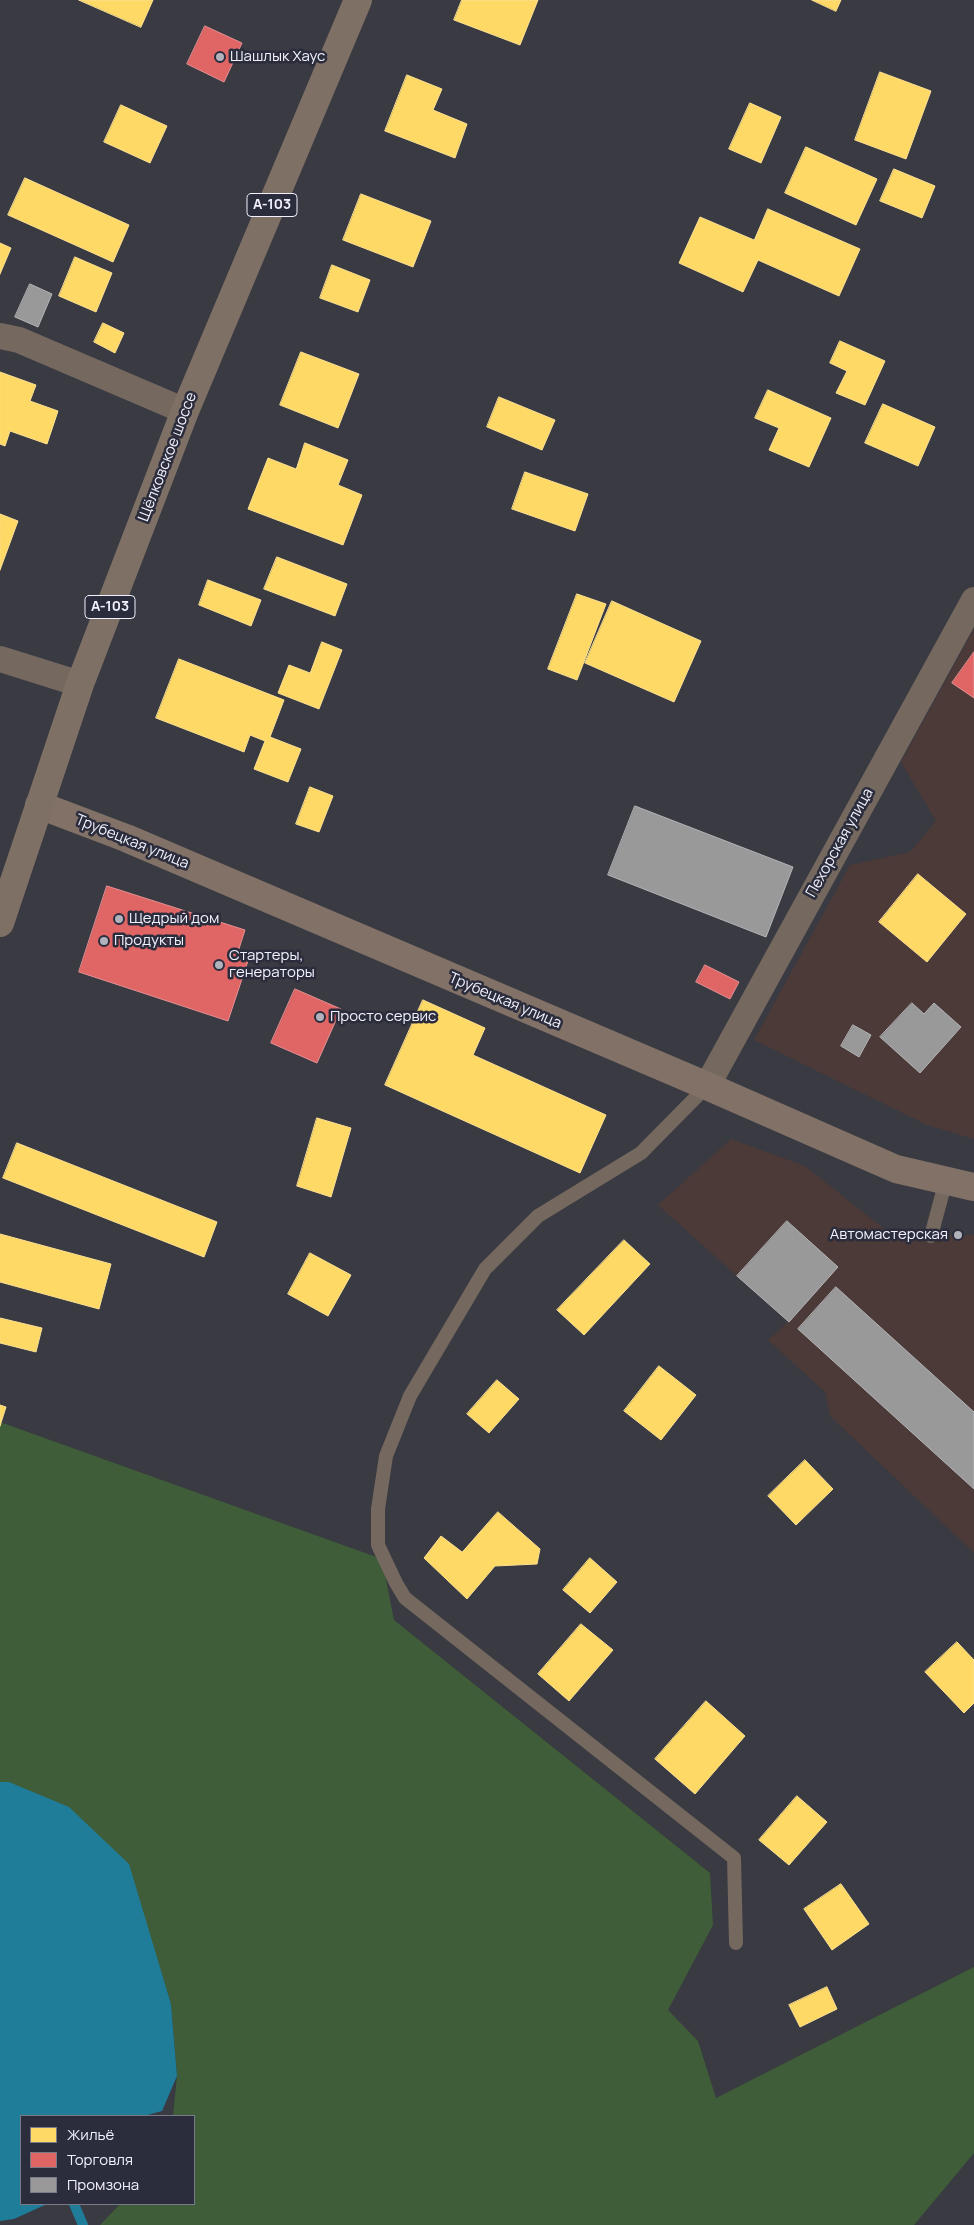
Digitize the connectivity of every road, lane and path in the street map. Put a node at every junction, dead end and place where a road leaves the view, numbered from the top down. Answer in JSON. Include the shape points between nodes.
{"nodes":[{"id":1,"x":358,"y":0,"type":"edge"},
{"id":2,"x":0,"y":336,"type":"edge"},
{"id":3,"x":185,"y":411,"type":"junction"},
{"id":4,"x":974,"y":600,"type":"edge"},
{"id":5,"x":0,"y":659,"type":"edge"},
{"id":6,"x":80,"y":684,"type":"junction"},
{"id":7,"x":39,"y":805,"type":"junction"},
{"id":8,"x":0,"y":923,"type":"edge"},
{"id":9,"x":706,"y":1086,"type":"junction"},
{"id":10,"x":946,"y":1180,"type":"junction"},
{"id":11,"x":974,"y":1187,"type":"edge"},
{"id":12,"x":931,"y":1236,"type":"dead end"},
{"id":13,"x":736,"y":1943,"type":"dead end"}],
"edges":[{"from":1,"to":3,"type":"main road","name":"Щёлковское шоссе","number":"А-103"},
{"from":2,"to":3,"type":"street","via":[[19,340]]},
{"from":3,"to":6,"type":"main road","name":"Щёлковское шоссе","number":"А-103"},
{"from":4,"to":9,"type":"street","name":"Пехорская улица"},
{"from":5,"to":6,"type":"street"},
{"from":6,"to":7,"type":"main road","name":"Щёлковское шоссе","number":"А-103"},
{"from":7,"to":8,"type":"main road","name":"Щёлковское шоссе","number":"А-103"},
{"from":7,"to":9,"type":"main road","name":"Трубецкая улица","via":[[126,838]]},
{"from":9,"to":10,"type":"main road","name":"Трубецкая улица","via":[[896,1169]]},
{"from":9,"to":13,"type":"lane","via":[[641,1154],[538,1216],[485,1269],[410,1396],[386,1456],[378,1509],[378,1545],[405,1598],[734,1858]]},
{"from":10,"to":11,"type":"main road","name":"Трубецкая улица"},
{"from":10,"to":12,"type":"lane"}]}
